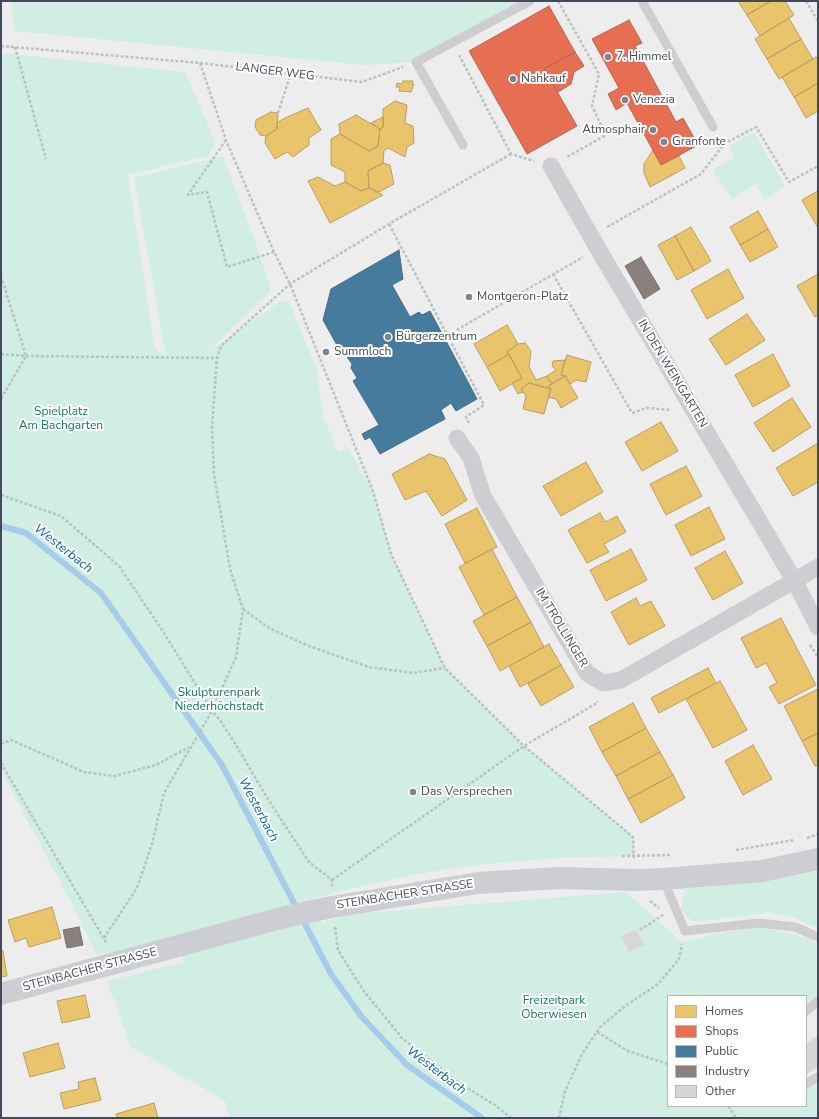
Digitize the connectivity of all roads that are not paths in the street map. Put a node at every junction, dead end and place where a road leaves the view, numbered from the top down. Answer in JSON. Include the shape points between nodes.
{"nodes":[{"id":1,"x":530,"y":1,"type":"edge"},
{"id":2,"x":642,"y":1,"type":"edge"},
{"id":3,"x":713,"y":127,"type":"dead end"},
{"id":4,"x":463,"y":145,"type":"dead end"},
{"id":5,"x":551,"y":166,"type":"road end"},
{"id":6,"x":457,"y":438,"type":"dead end"},
{"id":7,"x":818,"y":566,"type":"edge"},
{"id":8,"x":794,"y":580,"type":"junction"},
{"id":9,"x":818,"y":627,"type":"edge"},
{"id":10,"x":818,"y":859,"type":"edge"},
{"id":11,"x":663,"y":879,"type":"junction"},
{"id":12,"x":818,"y":937,"type":"edge"},
{"id":13,"x":1,"y":994,"type":"edge"},
{"id":14,"x":818,"y":1002,"type":"edge"},
{"id":15,"x":807,"y":1010,"type":"edge"},
{"id":16,"x":818,"y":1077,"type":"edge"},
{"id":17,"x":807,"y":1083,"type":"edge"}],
"edges":[{"from":1,"to":4,"type":"lane","via":[[416,62]]},
{"from":2,"to":3,"type":"lane"},
{"from":5,"to":8,"type":"street","name":"IN DEN WEINGÄRTEN"},
{"from":6,"to":8,"type":"street","name":"IM TROLLINGER","via":[[471,458],[483,496],[587,673],[603,683],[621,680]]},
{"from":7,"to":8,"type":"street"},
{"from":8,"to":9,"type":"street","name":"IN DEN WEINGÄRTEN"},
{"from":10,"to":11,"type":"main road","name":"STEINBACHER STRASSE","via":[[762,871]]},
{"from":11,"to":12,"type":"lane","via":[[686,931],[758,923],[795,927]]},
{"from":11,"to":13,"type":"main road","name":"STEINBACHER STRASSE","via":[[558,878],[478,883],[324,909],[285,917]]},
{"from":14,"to":15,"type":"lane"},
{"from":16,"to":17,"type":"lane"}]}
